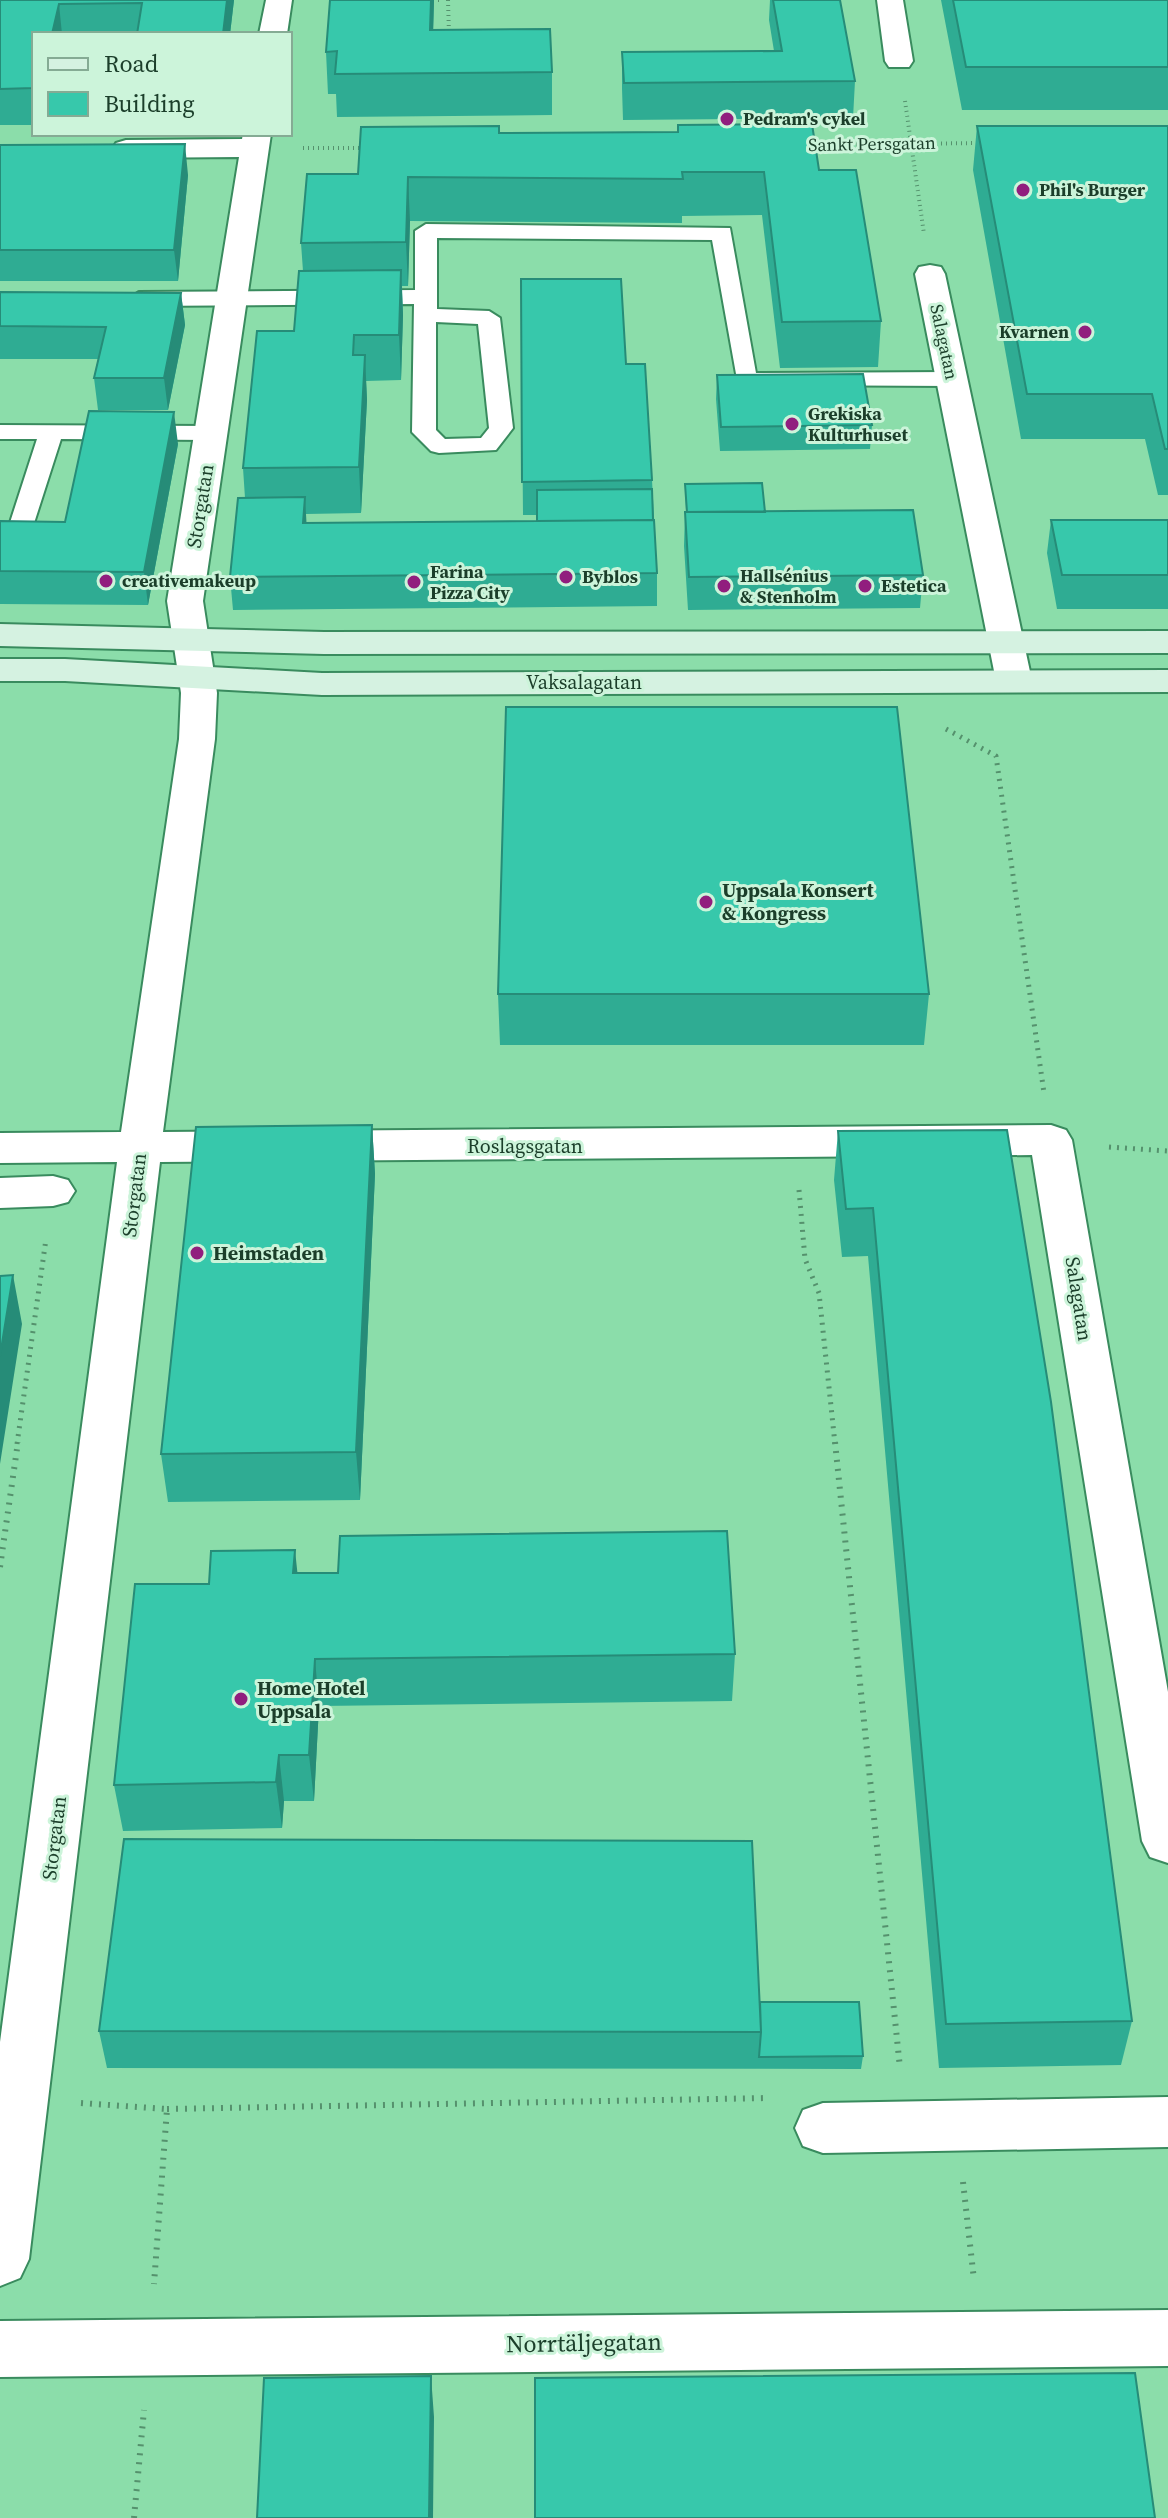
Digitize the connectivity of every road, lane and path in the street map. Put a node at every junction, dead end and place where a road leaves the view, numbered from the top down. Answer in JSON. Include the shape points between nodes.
{"nodes":[{"id":1,"x":279,"y":0,"type":"edge"},
{"id":2,"x":424,"y":0,"type":"edge"},
{"id":3,"x":440,"y":0,"type":"edge"},
{"id":4,"x":448,"y":0,"type":"edge"},
{"id":5,"x":890,"y":0,"type":"edge"},
{"id":6,"x":273,"y":32,"type":"edge"},
{"id":7,"x":449,"y":44,"type":"edge"},
{"id":8,"x":899,"y":61,"type":"joint"},
{"id":9,"x":256,"y":141,"type":"edge"},
{"id":10,"x":984,"y":143,"type":"edge"},
{"id":11,"x":911,"y":144,"type":"junction"},
{"id":12,"x":801,"y":145,"type":"edge"},
{"id":13,"x":378,"y":148,"type":"edge"},
{"id":14,"x":94,"y":149,"type":"edge"},
{"id":15,"x":930,"y":274,"type":"joint"},
{"id":16,"x":232,"y":298,"type":"junction"},
{"id":17,"x":119,"y":299,"type":"edge"},
{"id":18,"x":426,"y":306,"type":"junction"},
{"id":19,"x":951,"y":379,"type":"junction"},
{"id":20,"x":0,"y":432,"type":"edge"},
{"id":21,"x":51,"y":433,"type":"junction"},
{"id":22,"x":211,"y":433,"type":"junction"},
{"id":23,"x":0,"y":545,"type":"edge"},
{"id":24,"x":0,"y":635,"type":"edge"},
{"id":25,"x":189,"y":639,"type":"junction"},
{"id":26,"x":1007,"y":642,"type":"junction"},
{"id":27,"x":1168,"y":642,"type":"edge"},
{"id":28,"x":0,"y":670,"type":"edge"},
{"id":29,"x":196,"y":677,"type":"junction"},
{"id":30,"x":1014,"y":681,"type":"junction"},
{"id":31,"x":1168,"y":681,"type":"edge"},
{"id":32,"x":996,"y":756,"type":"dead end"},
{"id":33,"x":1051,"y":1140,"type":"junction"},
{"id":34,"x":796,"y":1145,"type":"junction"},
{"id":35,"x":140,"y":1147,"type":"junction"},
{"id":36,"x":0,"y":1148,"type":"edge"},
{"id":37,"x":53,"y":1191,"type":"joint"},
{"id":38,"x":0,"y":1193,"type":"edge"},
{"id":39,"x":0,"y":1567,"type":"edge"},
{"id":40,"x":1168,"y":1841,"type":"edge"},
{"id":41,"x":20,"y":2099,"type":"junction"},
{"id":42,"x":167,"y":2109,"type":"junction"},
{"id":43,"x":1168,"y":2122,"type":"edge"},
{"id":44,"x":932,"y":2126,"type":"junction"},
{"id":45,"x":823,"y":2128,"type":"joint"},
{"id":46,"x":0,"y":2259,"type":"edge"},
{"id":47,"x":1168,"y":2338,"type":"edge"},
{"id":48,"x":981,"y":2339,"type":"junction"},
{"id":49,"x":149,"y":2347,"type":"junction"},
{"id":50,"x":0,"y":2349,"type":"edge"},
{"id":51,"x":134,"y":2518,"type":"edge"}],
"edges":[{"from":1,"to":6,"type":"street"},
{"from":2,"to":3,"type":"path"},
{"from":4,"to":7,"type":"path"},
{"from":5,"to":8,"type":"street"},
{"from":8,"to":11,"type":"path"},
{"from":9,"to":13,"type":"path"},
{"from":9,"to":14,"type":"street"},
{"from":9,"to":16,"type":"street","name":"Storgatan"},
{"from":10,"to":11,"type":"path","name":"Sankt Persgatan"},
{"from":11,"to":12,"type":"path","name":"Sankt Persgatan"},
{"from":11,"to":15,"type":"path"},
{"from":15,"to":19,"type":"street","name":"Salagatan"},
{"from":16,"to":17,"type":"lane"},
{"from":16,"to":18,"type":"lane"},
{"from":16,"to":22,"type":"street","name":"Storgatan"},
{"from":18,"to":18,"type":"lane","via":[[424,432],[439,446],[488,445],[501,428],[489,318]]},
{"from":18,"to":19,"type":"lane","via":[[426,231],[722,233],[746,380]]},
{"from":19,"to":26,"type":"street","name":"Salagatan"},
{"from":20,"to":21,"type":"lane"},
{"from":21,"to":22,"type":"lane"},
{"from":21,"to":23,"type":"lane","via":[[15,545]]},
{"from":22,"to":25,"type":"street","name":"Storgatan","via":[[185,601]]},
{"from":24,"to":25,"type":"main road","name":"Vaksalagatan"},
{"from":25,"to":26,"type":"main road","name":"Vaksalagatan"},
{"from":25,"to":29,"type":"street","name":"Storgatan"},
{"from":26,"to":27,"type":"main road","name":"Vaksalagatan"},
{"from":26,"to":30,"type":"street","name":"Salagatan"},
{"from":28,"to":29,"type":"main road","name":"Vaksalagatan"},
{"from":29,"to":30,"type":"main road","name":"Vaksalagatan","via":[[322,684]]},
{"from":29,"to":35,"type":"street","name":"Storgatan","via":[[197,739]]},
{"from":30,"to":31,"type":"main road","name":"Vaksalagatan"},
{"from":32,"to":33,"type":"path"},
{"from":33,"to":34,"type":"street","name":"Roslagsgatan"},
{"from":33,"to":40,"type":"street","name":"Salagatan"},
{"from":34,"to":35,"type":"street","name":"Roslagsgatan"},
{"from":34,"to":44,"type":"path","via":[[805,1259],[819,1293]]},
{"from":35,"to":36,"type":"street","name":"Roslagsgatan"},
{"from":35,"to":41,"type":"street","name":"Storgatan"},
{"from":37,"to":38,"type":"street"},
{"from":37,"to":39,"type":"path"},
{"from":41,"to":42,"type":"path"},
{"from":41,"to":46,"type":"street","name":"Storgatan"},
{"from":42,"to":45,"type":"path","via":[[768,2097]]},
{"from":42,"to":49,"type":"path"},
{"from":43,"to":44,"type":"street"},
{"from":44,"to":45,"type":"street"},
{"from":44,"to":48,"type":"path"},
{"from":47,"to":48,"type":"street","name":"Norrtäljegatan"},
{"from":48,"to":49,"type":"street","name":"Norrtäljegatan"},
{"from":49,"to":50,"type":"street","name":"Norrtäljegatan"},
{"from":49,"to":51,"type":"path"}]}
